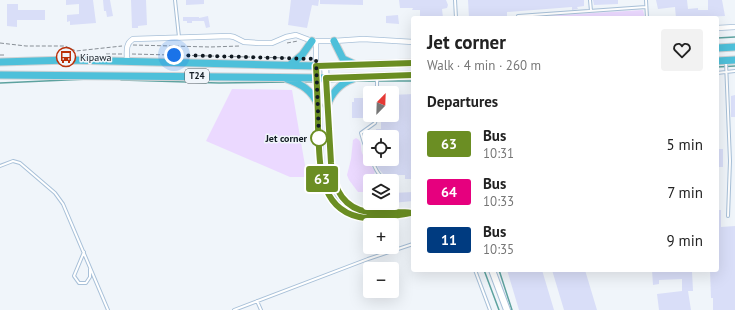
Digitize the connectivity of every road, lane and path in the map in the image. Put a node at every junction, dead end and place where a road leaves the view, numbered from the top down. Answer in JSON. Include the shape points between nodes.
{"nodes":[{"id":1,"x":175,"y":0,"type":"edge"},
{"id":2,"x":454,"y":0,"type":"edge"},
{"id":3,"x":590,"y":0,"type":"edge"},
{"id":4,"x":646,"y":0,"type":"edge"},
{"id":5,"x":646,"y":7,"type":"junction"},
{"id":6,"x":591,"y":11,"type":"junction"},
{"id":7,"x":456,"y":16,"type":"edge"},
{"id":8,"x":518,"y":16,"type":"dead end"},
{"id":9,"x":647,"y":16,"type":"edge"},
{"id":10,"x":735,"y":27,"type":"edge"},
{"id":11,"x":719,"y":28,"type":"edge"},
{"id":12,"x":179,"y":37,"type":"junction"},
{"id":13,"x":302,"y":41,"type":"dead end"},
{"id":14,"x":314,"y":41,"type":"junction"},
{"id":15,"x":334,"y":41,"type":"junction"},
{"id":16,"x":411,"y":42,"type":"edge"},
{"id":17,"x":0,"y":43,"type":"edge"},
{"id":18,"x":287,"y":43,"type":"dead end"},
{"id":19,"x":127,"y":45,"type":"junction"},
{"id":20,"x":243,"y":46,"type":"dead end"},
{"id":21,"x":735,"y":47,"type":"edge"},
{"id":22,"x":719,"y":48,"type":"edge"},
{"id":23,"x":104,"y":54,"type":"dead end"},
{"id":24,"x":0,"y":55,"type":"edge"},
{"id":25,"x":7,"y":55,"type":"dead end"},
{"id":26,"x":127,"y":57,"type":"junction"},
{"id":27,"x":298,"y":58,"type":"junction"},
{"id":28,"x":726,"y":60,"type":"junction"},
{"id":29,"x":735,"y":60,"type":"edge"},
{"id":30,"x":719,"y":61,"type":"edge"},
{"id":31,"x":0,"y":62,"type":"edge"},
{"id":32,"x":325,"y":62,"type":"junction"},
{"id":33,"x":411,"y":63,"type":"edge"},
{"id":34,"x":290,"y":65,"type":"junction"},
{"id":35,"x":357,"y":65,"type":"junction"},
{"id":36,"x":316,"y":66,"type":"junction"},
{"id":37,"x":735,"y":71,"type":"edge"},
{"id":38,"x":727,"y":72,"type":"junction"},
{"id":39,"x":719,"y":73,"type":"edge"},
{"id":40,"x":0,"y":75,"type":"edge"},
{"id":41,"x":411,"y":75,"type":"edge"},
{"id":42,"x":377,"y":76,"type":"junction"},
{"id":43,"x":277,"y":77,"type":"junction"},
{"id":44,"x":316,"y":77,"type":"junction"},
{"id":45,"x":361,"y":77,"type":"junction"},
{"id":46,"x":326,"y":78,"type":"junction"},
{"id":47,"x":377,"y":86,"type":"edge"},
{"id":48,"x":318,"y":105,"type":"junction"},
{"id":49,"x":327,"y":106,"type":"junction"},
{"id":50,"x":375,"y":122,"type":"edge"},
{"id":51,"x":364,"y":130,"type":"edge"},
{"id":52,"x":363,"y":131,"type":"edge"},
{"id":53,"x":363,"y":141,"type":"edge"},
{"id":54,"x":0,"y":166,"type":"edge"},
{"id":55,"x":411,"y":213,"type":"edge"},
{"id":56,"x":411,"y":213,"type":"edge"},
{"id":57,"x":728,"y":216,"type":"dead end"},
{"id":58,"x":411,"y":245,"type":"edge"},
{"id":59,"x":84,"y":252,"type":"junction"},
{"id":60,"x":90,"y":266,"type":"junction"},
{"id":61,"x":477,"y":272,"type":"edge"},
{"id":62,"x":493,"y":272,"type":"edge"},
{"id":63,"x":257,"y":301,"type":"junction"},
{"id":64,"x":108,"y":310,"type":"edge"},
{"id":65,"x":234,"y":310,"type":"edge"},
{"id":66,"x":260,"y":310,"type":"edge"},
{"id":67,"x":490,"y":310,"type":"edge"},
{"id":68,"x":507,"y":310,"type":"edge"}],
"edges":[{"from":1,"to":12,"type":"lane"},
{"from":2,"to":7,"type":"lane"},
{"from":3,"to":6,"type":"lane"},
{"from":4,"to":5,"type":"lane"},
{"from":5,"to":6,"type":"lane"},
{"from":5,"to":9,"type":"lane"},
{"from":6,"to":8,"type":"lane"},
{"from":10,"to":11,"type":"street"},
{"from":12,"to":14,"type":"street","via":[[234,36],[244,42],[258,44],[296,36]]},
{"from":12,"to":19,"type":"street","via":[[133,39]]},
{"from":13,"to":18,"type":"path"},
{"from":14,"to":15,"type":"street"},
{"from":14,"to":27,"type":"highway"},
{"from":14,"to":36,"type":"street"},
{"from":15,"to":16,"type":"street","via":[[363,39]]},
{"from":15,"to":35,"type":"highway","via":[[343,59]]},
{"from":17,"to":19,"type":"path","via":[[65,46],[76,51]]},
{"from":19,"to":20,"type":"path"},
{"from":19,"to":26,"type":"street"},
{"from":21,"to":22,"type":"highway"},
{"from":23,"to":26,"type":"path"},
{"from":24,"to":25,"type":"path"},
{"from":26,"to":27,"type":"path"},
{"from":26,"to":31,"type":"highway","number":"T24"},
{"from":26,"to":34,"type":"highway","number":"T24"},
{"from":27,"to":34,"type":"highway"},
{"from":28,"to":29,"type":"highway"},
{"from":28,"to":30,"type":"highway"},
{"from":28,"to":38,"type":"lane"},
{"from":32,"to":35,"type":"highway","number":"T24"},
{"from":32,"to":36,"type":"highway","number":"T24"},
{"from":32,"to":46,"type":"main road"},
{"from":33,"to":35,"type":"highway","number":"T24"},
{"from":34,"to":36,"type":"highway","number":"T24"},
{"from":36,"to":44,"type":"main road"},
{"from":37,"to":38,"type":"lane"},
{"from":38,"to":39,"type":"lane"},
{"from":38,"to":57,"type":"lane","via":[[730,161]]},
{"from":40,"to":43,"type":"highway","number":"T24"},
{"from":41,"to":42,"type":"highway","number":"T24"},
{"from":42,"to":45,"type":"highway","number":"T24"},
{"from":42,"to":47,"type":"lane"},
{"from":43,"to":44,"type":"highway","number":"T24"},
{"from":43,"to":48,"type":"highway","via":[[305,87]]},
{"from":44,"to":46,"type":"highway","number":"T24"},
{"from":44,"to":48,"type":"main road"},
{"from":45,"to":46,"type":"highway","number":"T24"},
{"from":45,"to":49,"type":"highway","via":[[350,80],[339,88]]},
{"from":46,"to":49,"type":"main road"},
{"from":48,"to":56,"type":"main road","via":[[321,175],[329,195],[345,210],[365,218]]},
{"from":49,"to":55,"type":"main road","via":[[332,175],[337,191],[346,203],[369,213]]},
{"from":50,"to":51,"type":"lane"},
{"from":52,"to":53,"type":"lane"},
{"from":54,"to":59,"type":"lane","via":[[14,161],[20,163],[55,193],[63,204]]},
{"from":58,"to":63,"type":"lane"},
{"from":59,"to":60,"type":"lane"},
{"from":59,"to":60,"type":"lane","via":[[74,276],[80,283],[86,283],[90,278]]},
{"from":60,"to":64,"type":"lane"},
{"from":61,"to":67,"type":"lane"},
{"from":62,"to":68,"type":"main road"},
{"from":63,"to":65,"type":"lane"},
{"from":63,"to":66,"type":"lane"}]}
